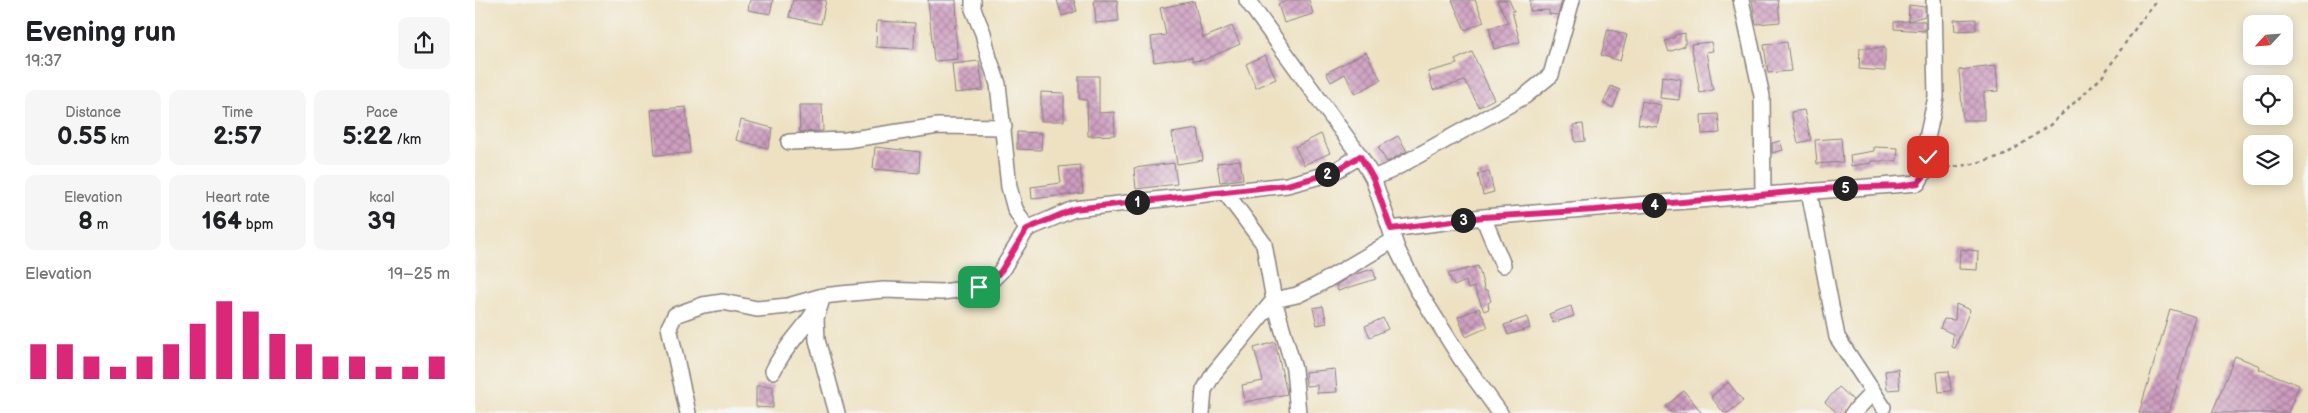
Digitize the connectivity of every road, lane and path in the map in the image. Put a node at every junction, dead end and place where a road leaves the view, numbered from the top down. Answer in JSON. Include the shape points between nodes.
{"nodes":[{"id":1,"x":973,"y":0,"type":"edge"},
{"id":2,"x":1247,"y":0,"type":"edge"},
{"id":3,"x":1571,"y":0,"type":"edge"},
{"id":4,"x":1741,"y":0,"type":"edge"},
{"id":5,"x":1934,"y":0,"type":"edge"},
{"id":6,"x":2158,"y":0,"type":"edge"},
{"id":7,"x":1004,"y":128,"type":"junction"},
{"id":8,"x":789,"y":142,"type":"dead end"},
{"id":9,"x":1360,"y":156,"type":"junction"},
{"id":10,"x":1925,"y":170,"type":"junction"},
{"id":11,"x":1373,"y":178,"type":"junction"},
{"id":12,"x":1809,"y":191,"type":"junction"},
{"id":13,"x":1225,"y":192,"type":"junction"},
{"id":14,"x":1763,"y":195,"type":"junction"},
{"id":15,"x":1483,"y":217,"type":"junction"},
{"id":16,"x":1027,"y":229,"type":"junction"},
{"id":17,"x":1392,"y":234,"type":"junction"},
{"id":18,"x":1503,"y":266,"type":"dead end"},
{"id":19,"x":823,"y":296,"type":"junction"},
{"id":20,"x":1274,"y":300,"type":"junction"},
{"id":21,"x":773,"y":371,"type":"dead end"},
{"id":22,"x":1873,"y":392,"type":"junction"},
{"id":23,"x":1883,"y":406,"type":"dead end"},
{"id":24,"x":688,"y":413,"type":"edge"},
{"id":25,"x":837,"y":413,"type":"edge"},
{"id":26,"x":1202,"y":413,"type":"edge"},
{"id":27,"x":1298,"y":413,"type":"edge"},
{"id":28,"x":1501,"y":413,"type":"edge"},
{"id":29,"x":1853,"y":413,"type":"edge"}],
"edges":[{"from":1,"to":7,"type":"street","via":[[973,9],[998,84]]},
{"from":2,"to":9,"type":"street"},
{"from":3,"to":11,"type":"street","via":[[1551,75],[1525,96]]},
{"from":4,"to":14,"type":"street","via":[[1762,96]]},
{"from":5,"to":10,"type":"street","via":[[1936,97],[1926,143],[1928,157]]},
{"from":6,"to":10,"type":"path","via":[[2102,78],[2051,125],[2005,155],[1973,164]]},
{"from":7,"to":8,"type":"street","via":[[938,126],[846,140]]},
{"from":7,"to":16,"type":"street","via":[[1009,187],[1015,209]]},
{"from":9,"to":11,"type":"street"},
{"from":9,"to":13,"type":"street","via":[[1332,173],[1287,185]]},
{"from":10,"to":12,"type":"street","via":[[1918,183]]},
{"from":11,"to":17,"type":"street"},
{"from":12,"to":14,"type":"street"},
{"from":12,"to":22,"type":"street","via":[[1837,337]]},
{"from":13,"to":16,"type":"street","via":[[1074,209]]},
{"from":13,"to":20,"type":"street","via":[[1264,244]]},
{"from":14,"to":15,"type":"street"},
{"from":15,"to":17,"type":"street"},
{"from":15,"to":18,"type":"street"},
{"from":16,"to":19,"type":"street","via":[[1001,271],[979,287],[942,292],[884,290]]},
{"from":17,"to":20,"type":"street","via":[[1317,286]]},
{"from":17,"to":28,"type":"street","via":[[1417,289],[1461,360]]},
{"from":19,"to":21,"type":"street","via":[[803,331],[782,353]]},
{"from":19,"to":24,"type":"street","via":[[788,306],[757,309],[723,302],[675,315],[669,328]]},
{"from":19,"to":25,"type":"street","via":[[816,318],[817,340]]},
{"from":20,"to":26,"type":"street","via":[[1213,373],[1204,390]]},
{"from":20,"to":27,"type":"street","via":[[1295,368]]},
{"from":22,"to":23,"type":"street"},
{"from":22,"to":29,"type":"street"}]}
